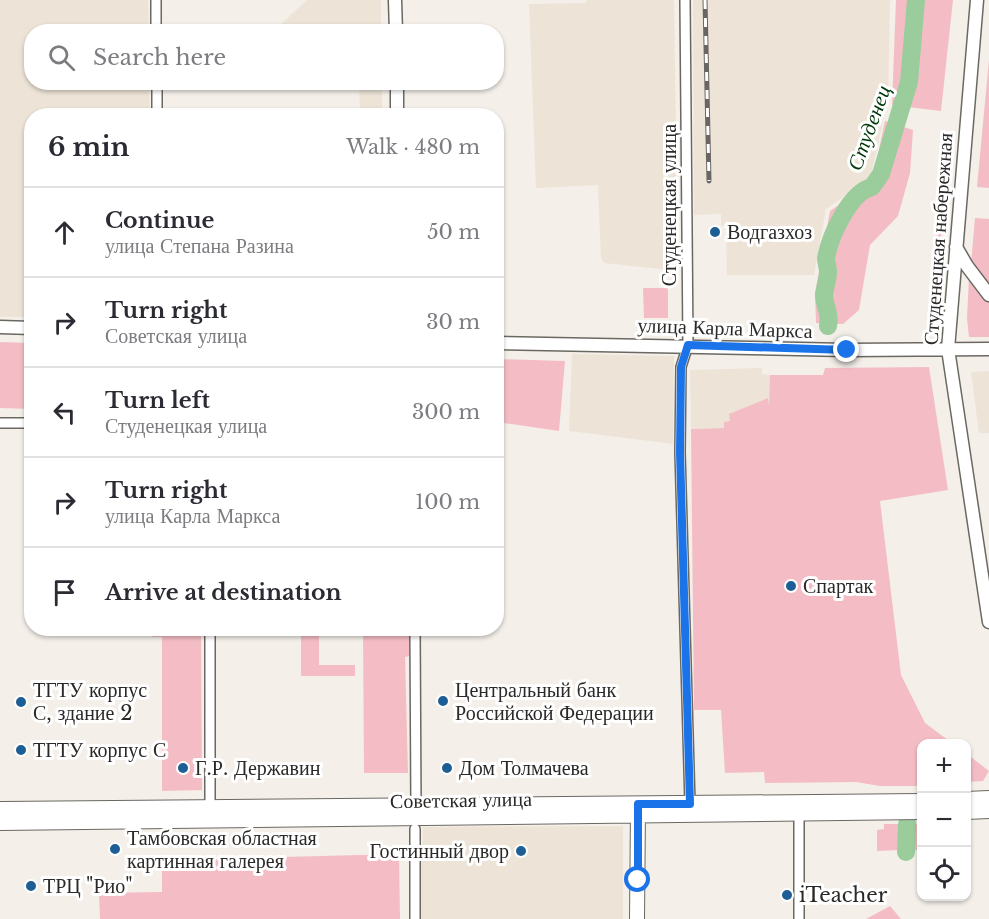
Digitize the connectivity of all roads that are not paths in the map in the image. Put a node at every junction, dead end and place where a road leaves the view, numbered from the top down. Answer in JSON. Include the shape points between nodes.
{"nodes":[{"id":1,"x":156,"y":0,"type":"edge"},
{"id":2,"x":395,"y":0,"type":"edge"},
{"id":3,"x":685,"y":0,"type":"edge"},
{"id":4,"x":977,"y":0,"type":"edge"},
{"id":5,"x":156,"y":24,"type":"edge"},
{"id":6,"x":396,"y":24,"type":"edge"},
{"id":7,"x":157,"y":90,"type":"edge"},
{"id":8,"x":397,"y":90,"type":"edge"},
{"id":9,"x":157,"y":108,"type":"edge"},
{"id":10,"x":397,"y":108,"type":"edge"},
{"id":11,"x":956,"y":246,"type":"junction"},
{"id":12,"x":989,"y":295,"type":"edge"},
{"id":13,"x":0,"y":327,"type":"edge"},
{"id":14,"x":24,"y":328,"type":"edge"},
{"id":15,"x":504,"y":343,"type":"edge"},
{"id":16,"x":688,"y":345,"type":"junction"},
{"id":17,"x":948,"y":349,"type":"junction"},
{"id":18,"x":989,"y":349,"type":"edge"},
{"id":19,"x":0,"y":423,"type":"edge"},
{"id":20,"x":24,"y":423,"type":"edge"},
{"id":21,"x":989,"y":622,"type":"edge"},
{"id":22,"x":210,"y":636,"type":"edge"},
{"id":23,"x":415,"y":636,"type":"edge"},
{"id":24,"x":989,"y":798,"type":"edge"},
{"id":25,"x":971,"y":799,"type":"edge"},
{"id":26,"x":917,"y":802,"type":"edge"},
{"id":27,"x":690,"y":804,"type":"junction"},
{"id":28,"x":416,"y":806,"type":"junction"},
{"id":29,"x":210,"y":807,"type":"junction"},
{"id":30,"x":881,"y":807,"type":"junction"},
{"id":31,"x":0,"y":809,"type":"edge"},
{"id":32,"x":638,"y":810,"type":"junction"},
{"id":33,"x":917,"y":812,"type":"edge"},
{"id":34,"x":971,"y":812,"type":"edge"},
{"id":35,"x":989,"y":812,"type":"edge"},
{"id":36,"x":799,"y":813,"type":"junction"},
{"id":37,"x":0,"y":823,"type":"edge"},
{"id":38,"x":416,"y":824,"type":"junction"},
{"id":39,"x":415,"y":919,"type":"edge"},
{"id":40,"x":637,"y":919,"type":"edge"},
{"id":41,"x":799,"y":919,"type":"edge"}],
"edges":[{"from":1,"to":5,"type":"street"},
{"from":2,"to":6,"type":"main road"},
{"from":3,"to":16,"type":"street","name":"Студенецкая улица"},
{"from":4,"to":11,"type":"main road","name":"Студенецкая набережная"},
{"from":7,"to":9,"type":"street"},
{"from":8,"to":10,"type":"main road"},
{"from":11,"to":12,"type":"main road"},
{"from":11,"to":17,"type":"main road","name":"Студенецкая набережная"},
{"from":13,"to":14,"type":"main road"},
{"from":15,"to":16,"type":"main road","name":"улица Карла Маркса"},
{"from":16,"to":17,"type":"main road","name":"улица Карла Маркса"},
{"from":16,"to":27,"type":"street","name":"Студенецкая улица","via":[[681,367],[680,452]]},
{"from":17,"to":18,"type":"main road","name":"улица Карла Маркса"},
{"from":17,"to":21,"type":"main road","name":"Студенецкая набережная"},
{"from":19,"to":20,"type":"street"},
{"from":22,"to":29,"type":"street"},
{"from":23,"to":28,"type":"street"},
{"from":24,"to":25,"type":"main road"},
{"from":26,"to":30,"type":"main road","name":"Советская улица"},
{"from":27,"to":30,"type":"main road","name":"Советская улица"},
{"from":27,"to":32,"type":"main road","name":"Советская улица"},
{"from":28,"to":29,"type":"main road","name":"Советская улица"},
{"from":28,"to":32,"type":"main road","name":"Советская улица"},
{"from":28,"to":38,"type":"street"},
{"from":29,"to":31,"type":"main road","name":"Советская улица"},
{"from":30,"to":33,"type":"main road","name":"Советская улица"},
{"from":30,"to":36,"type":"main road","name":"Советская улица"},
{"from":32,"to":36,"type":"main road","name":"Советская улица"},
{"from":32,"to":38,"type":"main road","name":"Советская улица"},
{"from":32,"to":40,"type":"main road"},
{"from":34,"to":35,"type":"main road"},
{"from":36,"to":41,"type":"street"},
{"from":37,"to":38,"type":"main road","name":"Советская улица"},
{"from":38,"to":39,"type":"street"}]}
